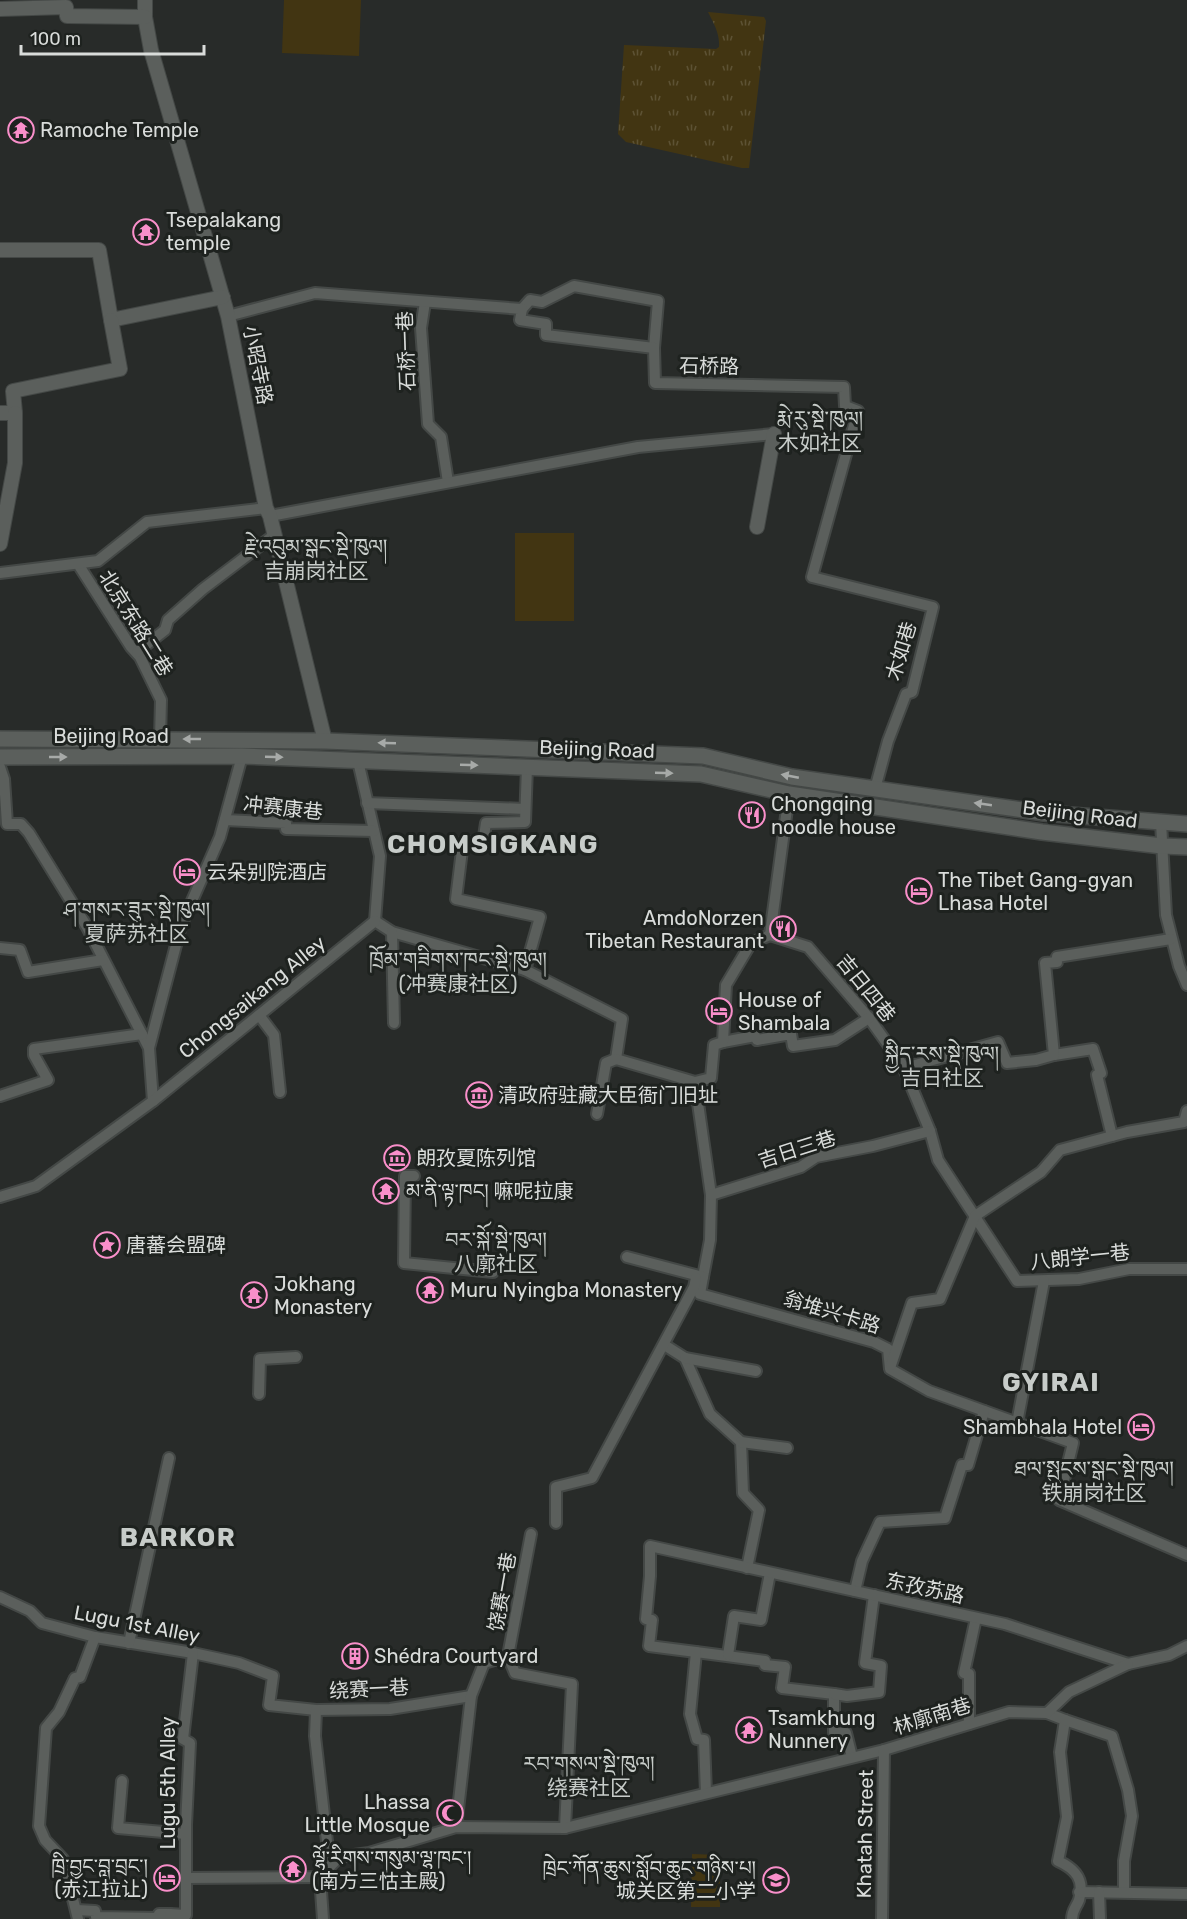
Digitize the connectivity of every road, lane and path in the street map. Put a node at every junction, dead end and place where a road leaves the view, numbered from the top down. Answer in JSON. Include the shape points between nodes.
{"nodes":[{"id":1,"x":145,"y":0,"type":"edge"},
{"id":2,"x":0,"y":9,"type":"edge"},
{"id":3,"x":145,"y":17,"type":"junction"},
{"id":4,"x":0,"y":250,"type":"edge"},
{"id":5,"x":223,"y":297,"type":"junction"},
{"id":6,"x":425,"y":302,"type":"junction"},
{"id":7,"x":522,"y":309,"type":"junction"},
{"id":8,"x":228,"y":315,"type":"junction"},
{"id":9,"x":111,"y":320,"type":"junction"},
{"id":10,"x":654,"y":348,"type":"junction"},
{"id":11,"x":0,"y":413,"type":"edge"},
{"id":12,"x":15,"y":413,"type":"junction"},
{"id":13,"x":774,"y":434,"type":"joint"},
{"id":14,"x":448,"y":482,"type":"junction"},
{"id":15,"x":268,"y":512,"type":"junction"},
{"id":16,"x":757,"y":527,"type":"dead end"},
{"id":17,"x":274,"y":535,"type":"junction"},
{"id":18,"x":0,"y":544,"type":"edge"},
{"id":19,"x":78,"y":564,"type":"junction"},
{"id":20,"x":0,"y":573,"type":"edge"},
{"id":21,"x":812,"y":577,"type":"joint"},
{"id":22,"x":137,"y":652,"type":"junction"},
{"id":23,"x":0,"y":739,"type":"edge"},
{"id":24,"x":160,"y":739,"type":"junction"},
{"id":25,"x":325,"y":741,"type":"junction"},
{"id":26,"x":243,"y":756,"type":"junction"},
{"id":27,"x":0,"y":757,"type":"edge"},
{"id":28,"x":358,"y":760,"type":"junction"},
{"id":29,"x":0,"y":767,"type":"edge"},
{"id":30,"x":527,"y":767,"type":"junction"},
{"id":31,"x":875,"y":789,"type":"junction"},
{"id":32,"x":789,"y":794,"type":"junction"},
{"id":33,"x":367,"y":803,"type":"junction"},
{"id":34,"x":525,"y":809,"type":"junction"},
{"id":35,"x":225,"y":820,"type":"junction"},
{"id":36,"x":1161,"y":822,"type":"junction"},
{"id":37,"x":1187,"y":824,"type":"edge"},
{"id":38,"x":374,"y":831,"type":"junction"},
{"id":39,"x":1162,"y":846,"type":"junction"},
{"id":40,"x":1187,"y":847,"type":"edge"},
{"id":41,"x":375,"y":921,"type":"junction"},
{"id":42,"x":392,"y":932,"type":"junction"},
{"id":43,"x":770,"y":935,"type":"junction"},
{"id":44,"x":1172,"y":939,"type":"junction"},
{"id":45,"x":0,"y":948,"type":"edge"},
{"id":46,"x":104,"y":960,"type":"junction"},
{"id":47,"x":525,"y":970,"type":"junction"},
{"id":48,"x":1187,"y":986,"type":"edge"},
{"id":49,"x":259,"y":1015,"type":"junction"},
{"id":50,"x":869,"y":1018,"type":"junction"},
{"id":51,"x":394,"y":1023,"type":"dead end"},
{"id":52,"x":142,"y":1034,"type":"junction"},
{"id":53,"x":723,"y":1042,"type":"junction"},
{"id":54,"x":149,"y":1048,"type":"junction"},
{"id":55,"x":1054,"y":1055,"type":"junction"},
{"id":56,"x":616,"y":1059,"type":"junction"},
{"id":57,"x":904,"y":1068,"type":"junction"},
{"id":58,"x":695,"y":1082,"type":"junction"},
{"id":59,"x":280,"y":1092,"type":"dead end"},
{"id":60,"x":0,"y":1096,"type":"edge"},
{"id":61,"x":153,"y":1101,"type":"junction"},
{"id":62,"x":597,"y":1114,"type":"dead end"},
{"id":63,"x":1186,"y":1116,"type":"edge"},
{"id":64,"x":930,"y":1131,"type":"junction"},
{"id":65,"x":1187,"y":1135,"type":"edge"},
{"id":66,"x":1113,"y":1136,"type":"junction"},
{"id":67,"x":414,"y":1176,"type":"dead end"},
{"id":68,"x":711,"y":1195,"type":"junction"},
{"id":69,"x":0,"y":1197,"type":"edge"},
{"id":70,"x":975,"y":1216,"type":"junction"},
{"id":71,"x":627,"y":1257,"type":"dead end"},
{"id":72,"x":1187,"y":1269,"type":"edge"},
{"id":73,"x":493,"y":1272,"type":"dead end"},
{"id":74,"x":699,"y":1277,"type":"junction"},
{"id":75,"x":1044,"y":1281,"type":"junction"},
{"id":76,"x":699,"y":1294,"type":"junction"},
{"id":77,"x":666,"y":1346,"type":"junction"},
{"id":78,"x":296,"y":1357,"type":"dead end"},
{"id":79,"x":685,"y":1358,"type":"junction"},
{"id":80,"x":890,"y":1369,"type":"junction"},
{"id":81,"x":756,"y":1371,"type":"dead end"},
{"id":82,"x":259,"y":1394,"type":"dead end"},
{"id":83,"x":984,"y":1411,"type":"junction"},
{"id":84,"x":1017,"y":1423,"type":"junction"},
{"id":85,"x":741,"y":1442,"type":"junction"},
{"id":86,"x":787,"y":1448,"type":"dead end"},
{"id":87,"x":169,"y":1458,"type":"dead end"},
{"id":88,"x":590,"y":1477,"type":"dead end"},
{"id":89,"x":556,"y":1523,"type":"dead end"},
{"id":90,"x":531,"y":1534,"type":"dead end"},
{"id":91,"x":1187,"y":1555,"type":"edge"},
{"id":92,"x":747,"y":1568,"type":"junction"},
{"id":93,"x":770,"y":1573,"type":"junction"},
{"id":94,"x":855,"y":1591,"type":"junction"},
{"id":95,"x":874,"y":1595,"type":"junction"},
{"id":96,"x":0,"y":1597,"type":"edge"},
{"id":97,"x":976,"y":1618,"type":"junction"},
{"id":98,"x":94,"y":1638,"type":"junction"},
{"id":99,"x":129,"y":1643,"type":"junction"},
{"id":100,"x":1187,"y":1646,"type":"edge"},
{"id":101,"x":696,"y":1652,"type":"junction"},
{"id":102,"x":193,"y":1653,"type":"junction"},
{"id":103,"x":728,"y":1655,"type":"junction"},
{"id":104,"x":508,"y":1656,"type":"junction"},
{"id":105,"x":1128,"y":1664,"type":"junction"},
{"id":106,"x":834,"y":1694,"type":"junction"},
{"id":107,"x":471,"y":1696,"type":"junction"},
{"id":108,"x":269,"y":1705,"type":"joint"},
{"id":109,"x":316,"y":1710,"type":"junction"},
{"id":110,"x":1047,"y":1713,"type":"junction"},
{"id":111,"x":1065,"y":1720,"type":"junction"},
{"id":112,"x":969,"y":1724,"type":"junction"},
{"id":113,"x":884,"y":1750,"type":"junction"},
{"id":114,"x":706,"y":1757,"type":"dead end"},
{"id":115,"x":852,"y":1758,"type":"junction"},
{"id":116,"x":122,"y":1781,"type":"dead end"},
{"id":117,"x":706,"y":1790,"type":"junction"},
{"id":118,"x":456,"y":1827,"type":"junction"},
{"id":119,"x":565,"y":1828,"type":"junction"},
{"id":120,"x":186,"y":1834,"type":"junction"},
{"id":121,"x":320,"y":1877,"type":"junction"},
{"id":122,"x":186,"y":1878,"type":"junction"},
{"id":123,"x":1079,"y":1892,"type":"junction"},
{"id":124,"x":1100,"y":1892,"type":"junction"},
{"id":125,"x":1124,"y":1892,"type":"junction"},
{"id":126,"x":1187,"y":1894,"type":"edge"},
{"id":127,"x":77,"y":1915,"type":"edge"},
{"id":128,"x":170,"y":1917,"type":"edge"},
{"id":129,"x":323,"y":1919,"type":"edge"},
{"id":130,"x":882,"y":1919,"type":"edge"},
{"id":131,"x":1072,"y":1919,"type":"edge"},
{"id":132,"x":1100,"y":1919,"type":"edge"}],
"edges":[{"from":1,"to":3,"type":"street","name":"小昭寺路"},
{"from":2,"to":3,"type":"street","via":[[66,7],[67,16]]},
{"from":3,"to":5,"type":"street","name":"小昭寺路","via":[[151,50]]},
{"from":4,"to":9,"type":"street","via":[[99,250]]},
{"from":5,"to":8,"type":"street","name":"小昭寺路"},
{"from":5,"to":9,"type":"street"},
{"from":6,"to":7,"type":"street"},
{"from":6,"to":8,"type":"street","name":"石桥一巷","via":[[315,293]]},
{"from":6,"to":14,"type":"street","name":"石桥一巷","via":[[421,328],[428,424],[441,437]]},
{"from":7,"to":10,"type":"street","name":"石桥路","via":[[520,320],[546,324],[546,334]]},
{"from":7,"to":10,"type":"street","via":[[530,300],[542,302],[574,286],[658,301]]},
{"from":8,"to":15,"type":"street","name":"小昭寺路"},
{"from":9,"to":12,"type":"street","via":[[120,369],[13,391]]},
{"from":10,"to":21,"type":"street","name":"石桥路","via":[[655,382],[844,387],[845,406],[858,411]]},
{"from":11,"to":12,"type":"street"},
{"from":12,"to":18,"type":"street","via":[[15,463]]},
{"from":13,"to":14,"type":"street","via":[[638,447]]},
{"from":13,"to":16,"type":"street"},
{"from":14,"to":15,"type":"street"},
{"from":15,"to":17,"type":"street","name":"小昭寺路"},
{"from":15,"to":19,"type":"street","name":"北京东路二巷","via":[[147,522],[98,561]]},
{"from":17,"to":22,"type":"street","via":[[203,589],[168,620],[165,630]]},
{"from":17,"to":25,"type":"street","name":"小昭寺路"},
{"from":19,"to":20,"type":"street","name":"北京东路二巷"},
{"from":19,"to":22,"type":"street","name":"北京东路二巷"},
{"from":21,"to":31,"type":"street","name":"木如巷","via":[[933,607],[912,692],[906,694],[888,741]]},
{"from":22,"to":24,"type":"street","name":"北京东路二巷","via":[[161,700]]},
{"from":23,"to":24,"type":"main road","name":"Beijing Road"},
{"from":25,"to":24,"type":"main road","name":"Beijing Road","one_way":true},
{"from":31,"to":25,"type":"main road","name":"Beijing Road","one_way":true,"via":[[792,777],[703,756]]},
{"from":27,"to":26,"type":"main road","name":"Beijing Road","one_way":true},
{"from":26,"to":28,"type":"main road","name":"Beijing Road","one_way":true},
{"from":26,"to":35,"type":"street"},
{"from":28,"to":30,"type":"main road","name":"Beijing Road","one_way":true},
{"from":28,"to":33,"type":"street"},
{"from":29,"to":46,"type":"street","via":[[7,824],[21,824],[29,832]]},
{"from":30,"to":32,"type":"main road","name":"Beijing Road","one_way":true,"via":[[701,774]]},
{"from":30,"to":34,"type":"street"},
{"from":36,"to":31,"type":"main road","name":"Beijing Road","one_way":true,"via":[[1044,813]]},
{"from":32,"to":39,"type":"main road","name":"Beijing Road"},
{"from":32,"to":43,"type":"street"},
{"from":33,"to":34,"type":"street"},
{"from":33,"to":38,"type":"street"},
{"from":34,"to":47,"type":"street","via":[[525,822],[486,823],[483,843],[463,842],[456,899],[540,917]]},
{"from":35,"to":38,"type":"street","name":"冲赛康巷","via":[[286,823],[286,830]]},
{"from":35,"to":54,"type":"street","via":[[181,926]]},
{"from":36,"to":37,"type":"main road","name":"Beijing Road"},
{"from":36,"to":39,"type":"street"},
{"from":38,"to":41,"type":"street","via":[[380,856]]},
{"from":39,"to":40,"type":"main road","name":"Beijing Road"},
{"from":39,"to":44,"type":"street","via":[[1166,915]]},
{"from":41,"to":42,"type":"street"},
{"from":41,"to":49,"type":"street","name":"Chongsaikang Alley"},
{"from":42,"to":47,"type":"street"},
{"from":42,"to":51,"type":"street"},
{"from":43,"to":50,"type":"street","name":"吉日四巷","via":[[808,947]]},
{"from":43,"to":53,"type":"street","via":[[751,943],[726,985]]},
{"from":44,"to":48,"type":"street"},
{"from":44,"to":55,"type":"street","via":[[1057,957],[1058,962],[1045,963]]},
{"from":45,"to":46,"type":"street","via":[[20,950],[28,972]]},
{"from":46,"to":52,"type":"street"},
{"from":47,"to":56,"type":"street","via":[[622,1019]]},
{"from":49,"to":59,"type":"street","via":[[274,1035]]},
{"from":49,"to":61,"type":"street","name":"Chongsaikang Alley"},
{"from":50,"to":53,"type":"street","via":[[835,1040],[793,1046],[791,1034]]},
{"from":50,"to":57,"type":"street","name":"吉日四巷"},
{"from":52,"to":54,"type":"street"},
{"from":52,"to":60,"type":"street","via":[[34,1049],[48,1080]]},
{"from":53,"to":58,"type":"street","via":[[714,1045],[711,1078]]},
{"from":54,"to":61,"type":"street"},
{"from":55,"to":57,"type":"street","via":[[1006,1063],[998,1042]]},
{"from":55,"to":66,"type":"street","via":[[1093,1049]]},
{"from":56,"to":58,"type":"street"},
{"from":56,"to":62,"type":"street","via":[[606,1064]]},
{"from":57,"to":64,"type":"street","name":"吉日四巷"},
{"from":58,"to":68,"type":"street"},
{"from":61,"to":69,"type":"street","name":"Chongsaikang Alley","via":[[36,1186]]},
{"from":63,"to":65,"type":"street"},
{"from":63,"to":66,"type":"street"},
{"from":64,"to":68,"type":"street","name":"吉日三巷","via":[[816,1157],[801,1167]]},
{"from":64,"to":70,"type":"street","name":"吉日四巷","via":[[938,1160]]},
{"from":66,"to":70,"type":"street","via":[[1060,1150],[1041,1172]]},
{"from":67,"to":73,"type":"street","via":[[405,1176],[404,1263]]},
{"from":68,"to":74,"type":"street","via":[[710,1240]]},
{"from":70,"to":75,"type":"street","name":"八朗学一巷","via":[[1017,1281]]},
{"from":70,"to":80,"type":"street","via":[[940,1299],[912,1303]]},
{"from":71,"to":74,"type":"street"},
{"from":72,"to":75,"type":"street","name":"八朗学一巷","via":[[1129,1269]]},
{"from":74,"to":76,"type":"street"},
{"from":74,"to":89,"type":"street","via":[[592,1478],[556,1487]]},
{"from":75,"to":84,"type":"street"},
{"from":76,"to":77,"type":"street"},
{"from":76,"to":80,"type":"street","name":"翁堆兴卡路","via":[[874,1342],[888,1349]]},
{"from":77,"to":79,"type":"street"},
{"from":77,"to":88,"type":"street"},
{"from":78,"to":82,"type":"street","via":[[260,1359]]},
{"from":79,"to":81,"type":"street"},
{"from":79,"to":85,"type":"street","via":[[711,1414]]},
{"from":80,"to":83,"type":"street","via":[[929,1391]]},
{"from":83,"to":84,"type":"street"},
{"from":83,"to":94,"type":"street","via":[[968,1465],[962,1465],[945,1518],[880,1522],[862,1561]]},
{"from":84,"to":91,"type":"street","via":[[1073,1443],[1059,1500]]},
{"from":85,"to":86,"type":"street"},
{"from":85,"to":92,"type":"street","via":[[743,1493],[759,1510]]},
{"from":87,"to":99,"type":"street"},
{"from":90,"to":104,"type":"street","name":"饶赛一巷"},
{"from":92,"to":93,"type":"street","name":"东孜苏路"},
{"from":92,"to":101,"type":"street","name":"东孜苏路","via":[[650,1546],[646,1619],[652,1620],[649,1646]]},
{"from":93,"to":94,"type":"street","name":"东孜苏路"},
{"from":93,"to":103,"type":"street","via":[[761,1620],[734,1616]]},
{"from":94,"to":95,"type":"street","name":"东孜苏路"},
{"from":95,"to":97,"type":"street","name":"东孜苏路"},
{"from":95,"to":106,"type":"street","via":[[865,1664],[881,1666],[879,1692]]},
{"from":96,"to":98,"type":"street","name":"Lugu 1st Alley","via":[[30,1611],[42,1623]]},
{"from":97,"to":105,"type":"street","name":"东孜苏路"},
{"from":97,"to":112,"type":"street","via":[[964,1673],[969,1674]]},
{"from":98,"to":99,"type":"street","name":"Lugu 1st Alley"},
{"from":98,"to":127,"type":"street","via":[[80,1677],[75,1678],[59,1712],[46,1728],[39,1827],[63,1859]]},
{"from":99,"to":102,"type":"street","name":"Lugu 1st Alley"},
{"from":100,"to":105,"type":"street","name":"东孜苏路","via":[[1169,1656]]},
{"from":101,"to":103,"type":"street"},
{"from":101,"to":117,"type":"street","via":[[690,1714],[697,1739],[704,1740]]},
{"from":102,"to":108,"type":"street","name":"Lugu 1st Alley","via":[[239,1663],[273,1676]]},
{"from":102,"to":120,"type":"street","name":"Lugu 5th Alley","via":[[183,1739],[190,1743]]},
{"from":103,"to":106,"type":"street","via":[[785,1668],[782,1688]]},
{"from":104,"to":107,"type":"street","via":[[484,1663]]},
{"from":104,"to":119,"type":"street","via":[[515,1673],[572,1684]]},
{"from":105,"to":110,"type":"street","via":[[1069,1692]]},
{"from":106,"to":115,"type":"street","via":[[834,1733],[846,1733]]},
{"from":107,"to":109,"type":"street","name":"绕赛一巷","via":[[390,1709]]},
{"from":107,"to":118,"type":"street"},
{"from":108,"to":109,"type":"street","name":"绕赛一巷"},
{"from":109,"to":121,"type":"street","via":[[315,1736],[329,1859]]},
{"from":110,"to":111,"type":"street","name":"林廓南巷"},
{"from":110,"to":112,"type":"street","name":"林廓南巷","via":[[1009,1712]]},
{"from":111,"to":123,"type":"street","via":[[1060,1752],[1067,1817],[1058,1861],[1072,1867],[1081,1881]]},
{"from":111,"to":125,"type":"street","name":"林廓南巷","via":[[1112,1736],[1132,1816],[1124,1861]]},
{"from":112,"to":113,"type":"street","name":"林廓南巷"},
{"from":113,"to":115,"type":"street","name":"林廓南巷"},
{"from":113,"to":130,"type":"street","name":"Khatah Street"},
{"from":114,"to":117,"type":"street"},
{"from":115,"to":117,"type":"street","name":"林廓南巷"},
{"from":116,"to":120,"type":"street","via":[[118,1828]]},
{"from":117,"to":119,"type":"street","name":"林廓南巷"},
{"from":118,"to":119,"type":"street","name":"林廓南巷"},
{"from":118,"to":121,"type":"street","name":"林廓南巷","via":[[369,1853],[339,1857]]},
{"from":120,"to":122,"type":"street","name":"Lugu 5th Alley"},
{"from":121,"to":122,"type":"street"},
{"from":121,"to":129,"type":"street"},
{"from":122,"to":128,"type":"street","name":"Lugu 5th Alley","via":[[186,1915]]},
{"from":123,"to":124,"type":"street"},
{"from":123,"to":131,"type":"street"},
{"from":124,"to":125,"type":"street"},
{"from":124,"to":132,"type":"street"},
{"from":125,"to":126,"type":"street"},
{"from":127,"to":128,"type":"street","via":[[95,1911],[96,1917]]}]}
